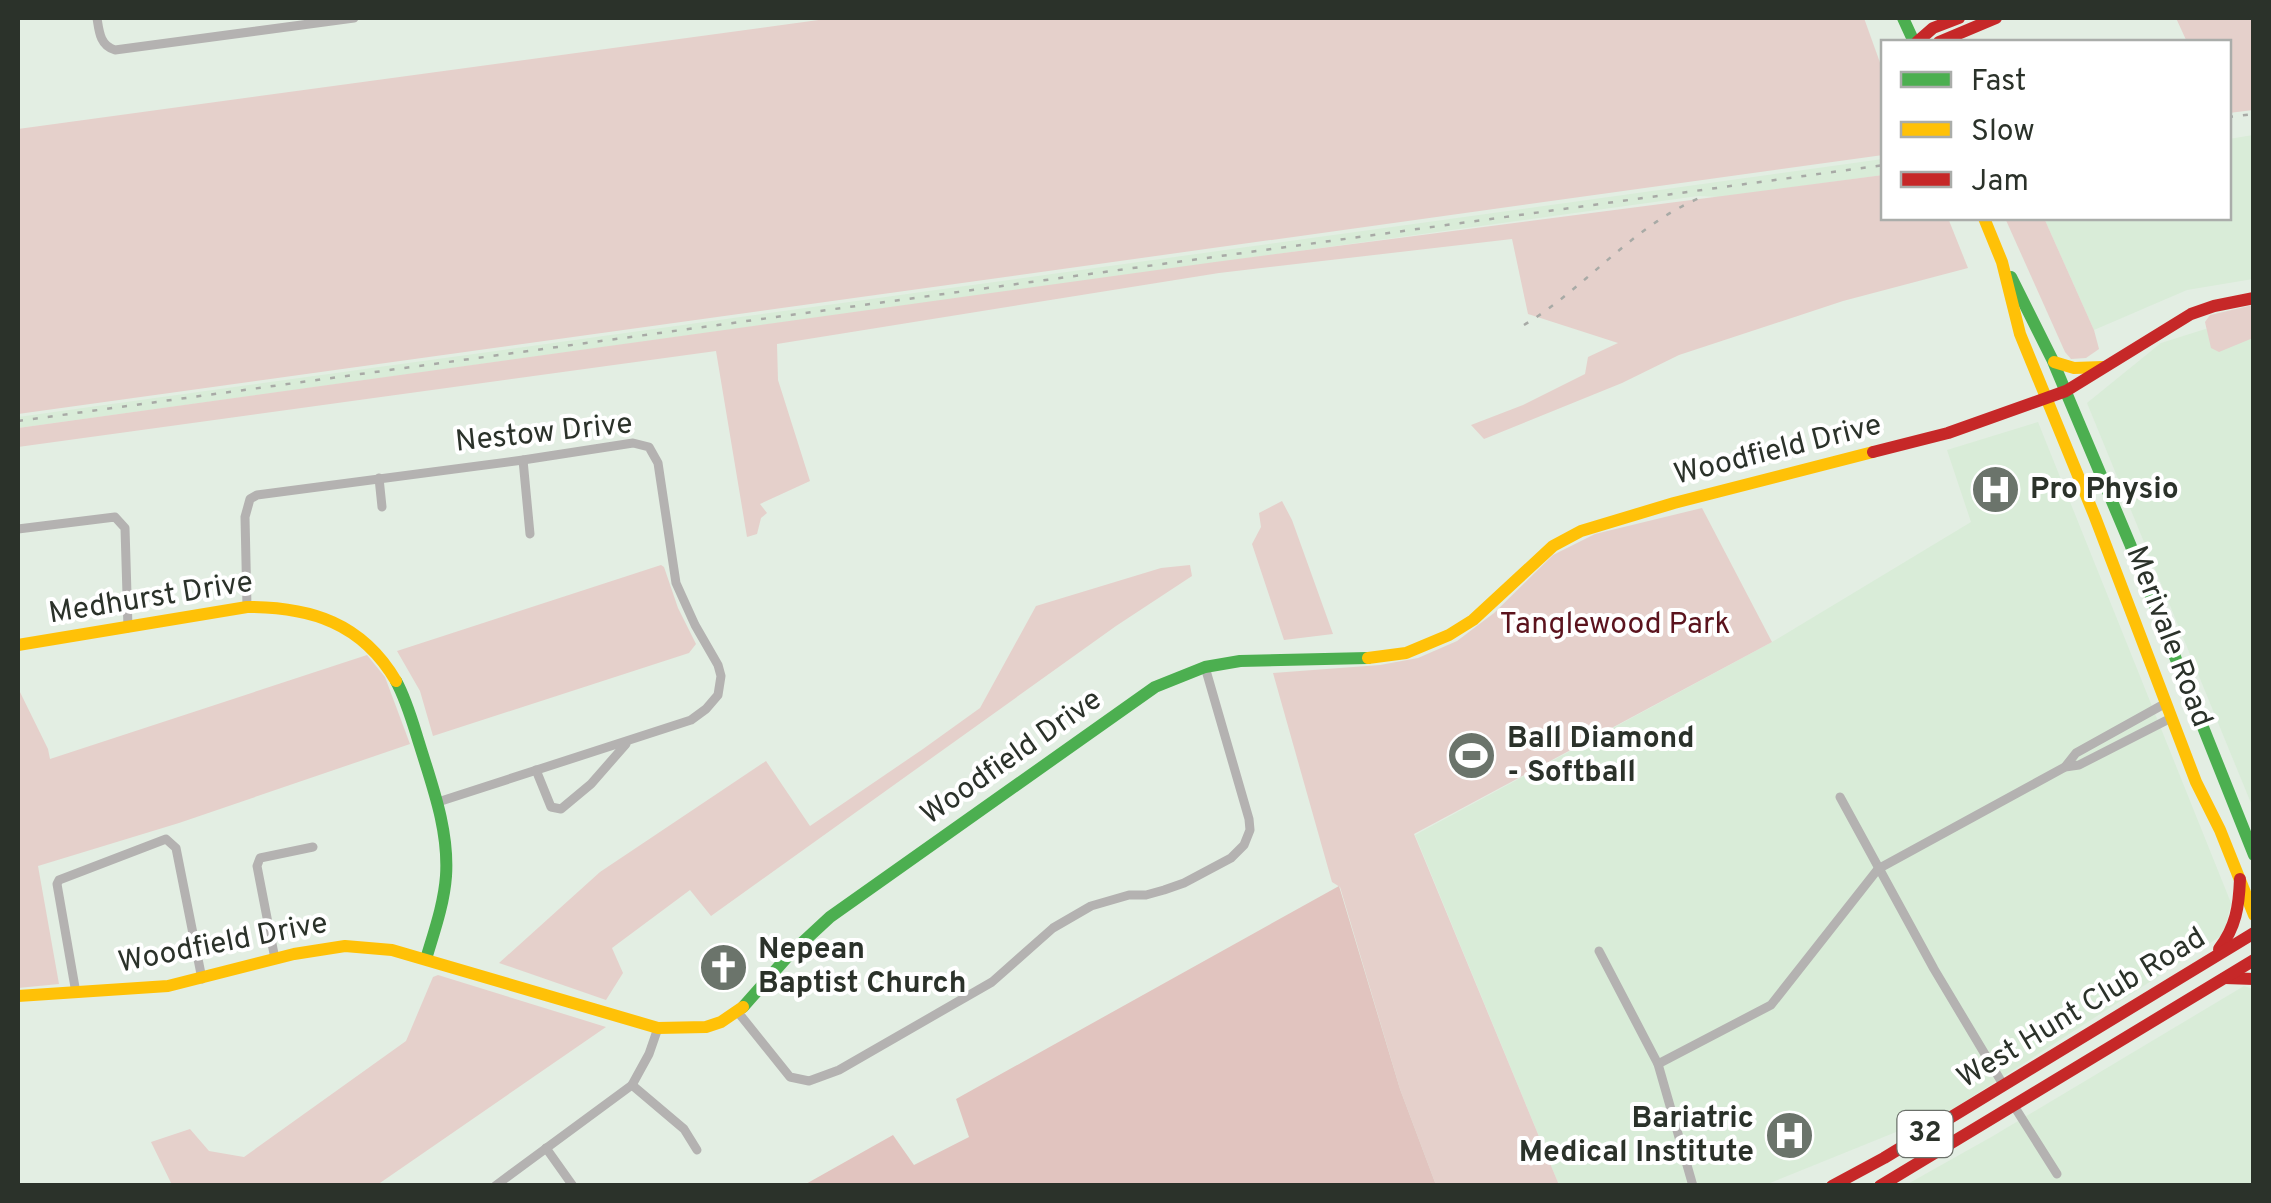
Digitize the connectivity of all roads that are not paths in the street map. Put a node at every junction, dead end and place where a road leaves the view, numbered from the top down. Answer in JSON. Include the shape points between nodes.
{"nodes":[{"id":1,"x":98,"y":18,"type":"edge"},
{"id":2,"x":354,"y":18,"type":"edge"},
{"id":3,"x":1959,"y":18,"type":"edge"},
{"id":4,"x":1996,"y":18,"type":"edge"},
{"id":5,"x":1918,"y":40,"type":"edge"},
{"id":6,"x":1944,"y":40,"type":"edge"},
{"id":7,"x":1985,"y":220,"type":"edge"},
{"id":8,"x":2002,"y":262,"type":"junction"},
{"id":9,"x":2254,"y":298,"type":"edge"},
{"id":10,"x":2054,"y":362,"type":"junction"},
{"id":11,"x":2106,"y":366,"type":"junction"},
{"id":12,"x":2066,"y":391,"type":"junction"},
{"id":13,"x":2046,"y":399,"type":"junction"},
{"id":14,"x":523,"y":460,"type":"junction"},
{"id":15,"x":379,"y":478,"type":"junction"},
{"id":16,"x":382,"y":507,"type":"dead end"},
{"id":17,"x":18,"y":529,"type":"edge"},
{"id":18,"x":530,"y":534,"type":"dead end"},
{"id":19,"x":247,"y":607,"type":"junction"},
{"id":20,"x":128,"y":628,"type":"junction"},
{"id":21,"x":18,"y":645,"type":"edge"},
{"id":22,"x":1206,"y":667,"type":"junction"},
{"id":23,"x":2166,"y":704,"type":"junction"},
{"id":24,"x":2171,"y":718,"type":"junction"},
{"id":25,"x":628,"y":742,"type":"junction"},
{"id":26,"x":2065,"y":767,"type":"junction"},
{"id":27,"x":536,"y":770,"type":"junction"},
{"id":28,"x":1840,"y":797,"type":"dead end"},
{"id":29,"x":438,"y":802,"type":"junction"},
{"id":30,"x":313,"y":847,"type":"dead end"},
{"id":31,"x":2254,"y":855,"type":"edge"},
{"id":32,"x":1878,"y":869,"type":"junction"},
{"id":33,"x":2240,"y":879,"type":"junction"},
{"id":34,"x":2254,"y":915,"type":"edge"},
{"id":35,"x":2254,"y":933,"type":"edge"},
{"id":36,"x":1599,"y":950,"type":"dead end"},
{"id":37,"x":275,"y":959,"type":"junction"},
{"id":38,"x":426,"y":959,"type":"junction"},
{"id":39,"x":2254,"y":960,"type":"edge"},
{"id":40,"x":2206,"y":963,"type":"junction"},
{"id":41,"x":2222,"y":978,"type":"junction"},
{"id":42,"x":202,"y":979,"type":"junction"},
{"id":43,"x":2254,"y":979,"type":"edge"},
{"id":44,"x":76,"y":993,"type":"junction"},
{"id":45,"x":18,"y":996,"type":"edge"},
{"id":46,"x":737,"y":1012,"type":"junction"},
{"id":47,"x":658,"y":1028,"type":"junction"},
{"id":48,"x":1658,"y":1064,"type":"junction"},
{"id":49,"x":632,"y":1086,"type":"junction"},
{"id":50,"x":2004,"y":1086,"type":"junction"},
{"id":51,"x":2014,"y":1106,"type":"junction"},
{"id":52,"x":546,"y":1148,"type":"junction"},
{"id":53,"x":697,"y":1150,"type":"dead end"},
{"id":54,"x":2057,"y":1174,"type":"dead end"},
{"id":55,"x":495,"y":1186,"type":"edge"},
{"id":56,"x":572,"y":1186,"type":"edge"},
{"id":57,"x":1693,"y":1186,"type":"edge"},
{"id":58,"x":1832,"y":1186,"type":"edge"},
{"id":59,"x":1880,"y":1186,"type":"edge"}],
"edges":[{"from":1,"to":2,"type":"street","via":[[100,36],[115,50]]},
{"from":3,"to":5,"type":"street"},
{"from":4,"to":6,"type":"street"},
{"from":7,"to":8,"type":"street","name":"Merivale Road"},
{"from":8,"to":10,"type":"street","name":"Merivale Road"},
{"from":8,"to":13,"type":"street","name":"Merivale Road"},
{"from":9,"to":11,"type":"street","name":"Woodfield Drive","via":[[2191,314]]},
{"from":10,"to":11,"type":"street"},
{"from":10,"to":12,"type":"street","name":"Merivale Road"},
{"from":11,"to":12,"type":"street","name":"Woodfield Drive"},
{"from":12,"to":13,"type":"street","name":"Woodfield Drive"},
{"from":12,"to":31,"type":"street","name":"Merivale Road"},
{"from":13,"to":22,"type":"street","name":"Woodfield Drive","via":[[1948,433],[1581,531],[1553,546],[1472,620],[1406,652]]},
{"from":13,"to":23,"type":"street","name":"Merivale Road"},
{"from":14,"to":15,"type":"street","name":"Nestow Drive"},
{"from":14,"to":18,"type":"street"},
{"from":14,"to":25,"type":"street","name":"Nestow Drive","via":[[642,444],[658,463],[676,583],[718,665],[721,686],[691,720]]},
{"from":15,"to":16,"type":"street"},
{"from":15,"to":19,"type":"street","name":"Nestow Drive","via":[[250,499]]},
{"from":17,"to":20,"type":"street","via":[[114,517],[125,528]]},
{"from":19,"to":20,"type":"street","name":"Medhurst Drive"},
{"from":19,"to":29,"type":"street","name":"Medhurst Drive","via":[[318,614],[360,635],[400,687]]},
{"from":20,"to":21,"type":"street","name":"Medhurst Drive"},
{"from":22,"to":46,"type":"street","name":"Woodfield Drive","via":[[1155,687],[830,917]]},
{"from":22,"to":46,"type":"street","via":[[1249,820],[1244,845],[1230,858],[1164,890],[1091,906],[1054,928],[992,982],[809,1081],[790,1076]]},
{"from":23,"to":24,"type":"street","name":"Merivale Road"},
{"from":23,"to":26,"type":"street","via":[[2076,753]]},
{"from":24,"to":26,"type":"street"},
{"from":24,"to":33,"type":"street","name":"Merivale Road"},
{"from":25,"to":27,"type":"street","name":"Nestow Drive"},
{"from":25,"to":27,"type":"street","name":"Nestow Drive","via":[[561,809],[550,807]]},
{"from":26,"to":32,"type":"street"},
{"from":27,"to":29,"type":"street","name":"Nestow Drive"},
{"from":28,"to":32,"type":"street"},
{"from":29,"to":38,"type":"street","name":"Medhurst Drive","via":[[446,872]]},
{"from":30,"to":37,"type":"street","via":[[267,855],[256,866]]},
{"from":32,"to":48,"type":"street","via":[[1771,1004]]},
{"from":32,"to":50,"type":"street"},
{"from":33,"to":34,"type":"street","name":"Merivale Road"},
{"from":33,"to":40,"type":"street","via":[[2234,929]]},
{"from":35,"to":40,"type":"street","name":"West Hunt Club Road","number":"32"},
{"from":36,"to":48,"type":"street"},
{"from":37,"to":38,"type":"street","name":"Woodfield Drive","via":[[345,946]]},
{"from":37,"to":42,"type":"street","name":"Woodfield Drive"},
{"from":38,"to":47,"type":"street","name":"Woodfield Drive"},
{"from":39,"to":41,"type":"street","name":"West Hunt Club Road","number":"32"},
{"from":40,"to":50,"type":"street","name":"West Hunt Club Road","number":"32"},
{"from":41,"to":43,"type":"street"},
{"from":41,"to":51,"type":"street","name":"West Hunt Club Road","number":"32"},
{"from":42,"to":44,"type":"street","name":"Woodfield Drive"},
{"from":42,"to":44,"type":"street","via":[[176,848],[166,839],[58,880]]},
{"from":44,"to":45,"type":"street","name":"Woodfield Drive"},
{"from":46,"to":47,"type":"street","name":"Woodfield Drive","via":[[704,1028]]},
{"from":47,"to":49,"type":"street"},
{"from":48,"to":57,"type":"street"},
{"from":49,"to":52,"type":"street"},
{"from":49,"to":53,"type":"street","via":[[684,1129]]},
{"from":50,"to":51,"type":"street"},
{"from":50,"to":58,"type":"street","name":"West Hunt Club Road","number":"32"},
{"from":51,"to":54,"type":"street"},
{"from":51,"to":59,"type":"street","name":"West Hunt Club Road","number":"32"},
{"from":52,"to":55,"type":"street"},
{"from":52,"to":56,"type":"street"}]}
